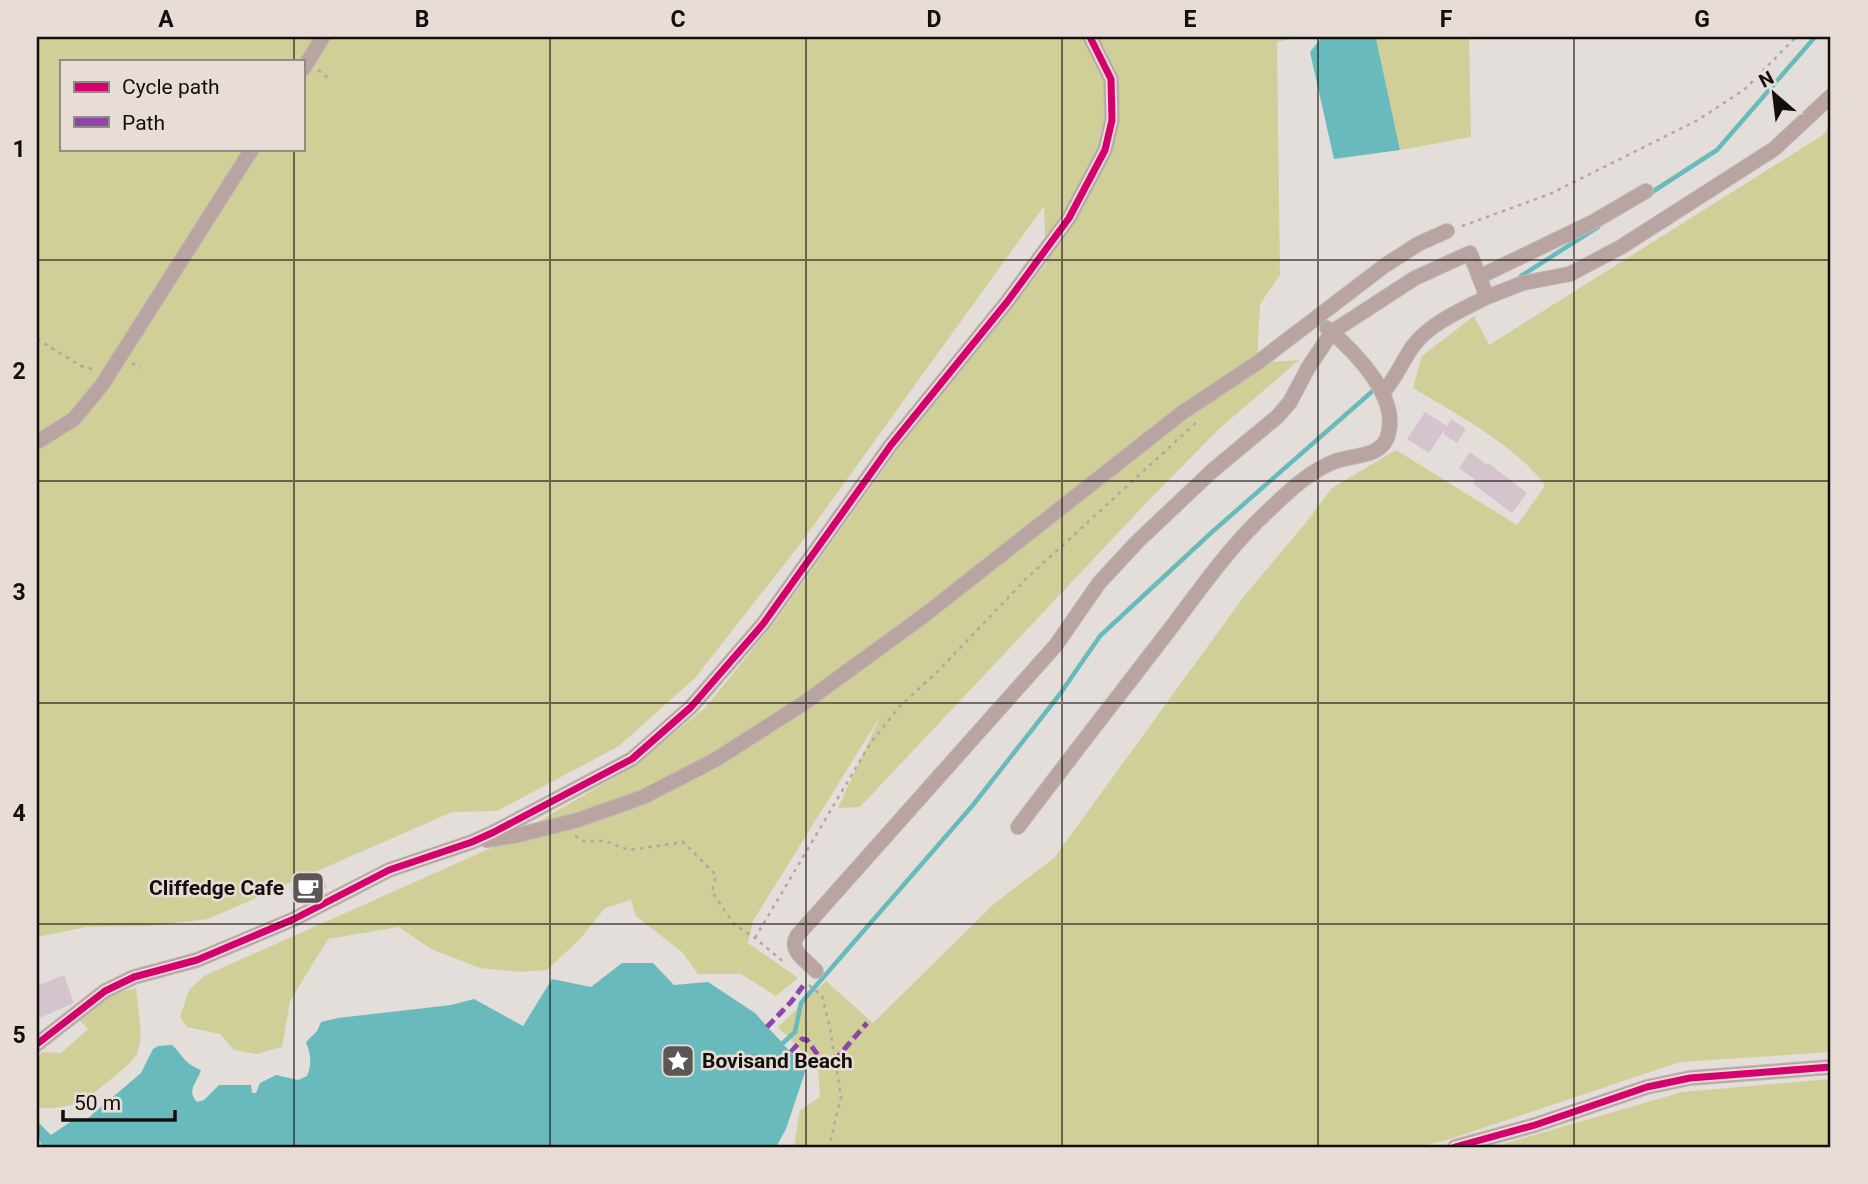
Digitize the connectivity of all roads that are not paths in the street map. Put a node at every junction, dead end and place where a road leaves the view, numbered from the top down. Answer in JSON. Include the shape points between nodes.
{"nodes":[{"id":1,"x":323,"y":37,"type":"edge"},
{"id":2,"x":1090,"y":37,"type":"edge"},
{"id":3,"x":304,"y":67,"type":"edge"},
{"id":4,"x":1831,"y":96,"type":"edge"},
{"id":5,"x":251,"y":150,"type":"edge"},
{"id":6,"x":1646,"y":191,"type":"dead end"},
{"id":7,"x":1447,"y":231,"type":"road end"},
{"id":8,"x":1479,"y":277,"type":"junction"},
{"id":9,"x":1486,"y":297,"type":"junction"},
{"id":10,"x":1313,"y":321,"type":"junction"},
{"id":11,"x":1332,"y":332,"type":"junction"},
{"id":12,"x":1382,"y":392,"type":"junction"},
{"id":13,"x":37,"y":442,"type":"edge"},
{"id":14,"x":1018,"y":827,"type":"dead end"},
{"id":15,"x":472,"y":842,"type":"junction"},
{"id":16,"x":816,"y":971,"type":"dead end"},
{"id":17,"x":37,"y":1044,"type":"edge"},
{"id":18,"x":1831,"y":1067,"type":"edge"},
{"id":19,"x":1455,"y":1147,"type":"edge"}],
"edges":[{"from":1,"to":3,"type":"street"},
{"from":2,"to":15,"type":"street","via":[[1111,79],[1112,120],[1105,150],[1069,218],[891,445],[763,624],[691,707],[632,759]]},
{"from":4,"to":9,"type":"street","via":[[1773,149],[1621,247],[1570,274],[1523,283]]},
{"from":5,"to":13,"type":"street","via":[[109,373],[74,419]]},
{"from":6,"to":8,"type":"street"},
{"from":7,"to":10,"type":"street","via":[[1384,266]]},
{"from":8,"to":9,"type":"street"},
{"from":8,"to":11,"type":"street","via":[[1470,253],[1415,278]]},
{"from":9,"to":12,"type":"street","via":[[1437,324],[1414,344]]},
{"from":10,"to":11,"type":"street"},
{"from":10,"to":15,"type":"street","via":[[1183,412],[926,614],[804,703],[715,760],[642,797],[578,820]]},
{"from":11,"to":12,"type":"street"},
{"from":11,"to":16,"type":"street","via":[[1278,416],[1212,471],[1099,583],[1056,645],[797,936],[794,947]]},
{"from":12,"to":14,"type":"street","via":[[1388,412],[1384,444],[1316,470],[1243,536]]},
{"from":15,"to":17,"type":"street","via":[[389,870],[294,919],[197,960],[104,990]]},
{"from":18,"to":19,"type":"street","via":[[1690,1077]]}]}
